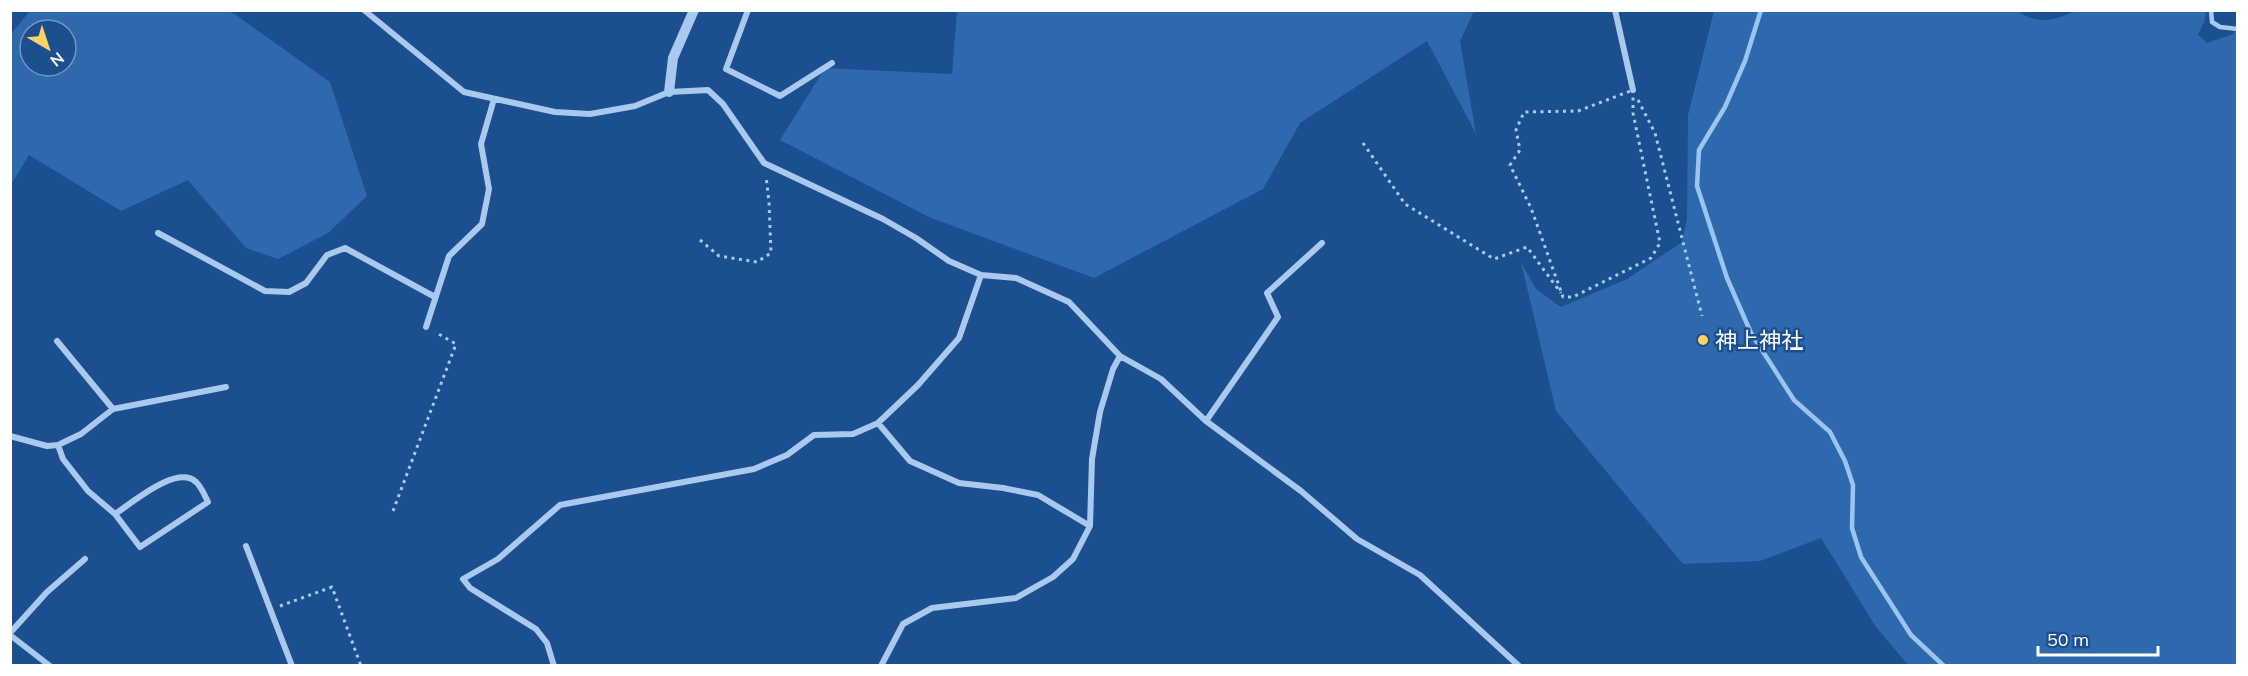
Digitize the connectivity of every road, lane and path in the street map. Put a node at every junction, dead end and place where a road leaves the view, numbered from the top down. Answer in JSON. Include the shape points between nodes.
{"nodes":[{"id":1,"x":363,"y":10,"type":"edge"},
{"id":2,"x":694,"y":10,"type":"edge"},
{"id":3,"x":748,"y":10,"type":"edge"},
{"id":4,"x":1615,"y":10,"type":"edge"},
{"id":5,"x":2211,"y":10,"type":"edge"},
{"id":6,"x":2238,"y":29,"type":"edge"},
{"id":7,"x":832,"y":63,"type":"dead end"},
{"id":8,"x":1633,"y":90,"type":"junction"},
{"id":9,"x":669,"y":92,"type":"junction"},
{"id":10,"x":494,"y":99,"type":"junction"},
{"id":11,"x":1363,"y":143,"type":"dead end"},
{"id":12,"x":764,"y":163,"type":"junction"},
{"id":13,"x":158,"y":233,"type":"dead end"},
{"id":14,"x":700,"y":240,"type":"dead end"},
{"id":15,"x":1322,"y":243,"type":"dead end"},
{"id":16,"x":981,"y":275,"type":"junction"},
{"id":17,"x":435,"y":297,"type":"junction"},
{"id":18,"x":1563,"y":297,"type":"junction"},
{"id":19,"x":1702,"y":316,"type":"dead end"},
{"id":20,"x":426,"y":327,"type":"joint"},
{"id":21,"x":57,"y":341,"type":"dead end"},
{"id":22,"x":1120,"y":356,"type":"junction"},
{"id":23,"x":226,"y":387,"type":"dead end"},
{"id":24,"x":113,"y":409,"type":"junction"},
{"id":25,"x":1206,"y":421,"type":"junction"},
{"id":26,"x":878,"y":423,"type":"junction"},
{"id":27,"x":10,"y":436,"type":"edge"},
{"id":28,"x":58,"y":445,"type":"junction"},
{"id":29,"x":393,"y":511,"type":"dead end"},
{"id":30,"x":115,"y":514,"type":"junction"},
{"id":31,"x":1090,"y":526,"type":"junction"},
{"id":32,"x":246,"y":546,"type":"dead end"},
{"id":33,"x":85,"y":559,"type":"dead end"},
{"id":34,"x":270,"y":610,"type":"junction"},
{"id":35,"x":10,"y":634,"type":"edge"},
{"id":36,"x":50,"y":666,"type":"edge"},
{"id":37,"x":292,"y":666,"type":"edge"},
{"id":38,"x":361,"y":666,"type":"edge"},
{"id":39,"x":554,"y":666,"type":"edge"},
{"id":40,"x":881,"y":666,"type":"edge"},
{"id":41,"x":1519,"y":666,"type":"edge"}],
"edges":[{"from":1,"to":10,"type":"street","via":[[464,92]]},
{"from":2,"to":9,"type":"street","via":[[673,58]]},
{"from":3,"to":7,"type":"street","via":[[726,69],[780,96]]},
{"from":4,"to":8,"type":"street"},
{"from":5,"to":6,"type":"lane","via":[[2212,22]]},
{"from":8,"to":18,"type":"path","via":[[1633,113],[1660,243],[1651,258],[1573,297]]},
{"from":8,"to":18,"type":"path","via":[[1578,111],[1524,112],[1516,130],[1520,150],[1510,165],[1532,208]]},
{"from":8,"to":19,"type":"path","via":[[1655,134]]},
{"from":9,"to":10,"type":"street","via":[[635,106],[590,114],[555,112]]},
{"from":9,"to":12,"type":"street","via":[[708,90],[723,104]]},
{"from":10,"to":17,"type":"street","via":[[481,144],[489,189],[482,224],[449,256]]},
{"from":11,"to":18,"type":"path","via":[[1405,204],[1494,259],[1527,247]]},
{"from":12,"to":14,"type":"path","via":[[771,253],[757,262],[719,256]]},
{"from":12,"to":16,"type":"street","via":[[883,219],[949,261]]},
{"from":13,"to":17,"type":"street","via":[[265,291],[289,292],[298,288],[327,255],[345,248]]},
{"from":15,"to":25,"type":"street","via":[[1267,293],[1278,317]]},
{"from":16,"to":22,"type":"street","via":[[1016,278],[1069,302]]},
{"from":16,"to":26,"type":"street","via":[[959,338]]},
{"from":17,"to":20,"type":"street"},
{"from":20,"to":29,"type":"path","via":[[456,344]]},
{"from":21,"to":24,"type":"street"},
{"from":22,"to":25,"type":"street","via":[[1161,379]]},
{"from":22,"to":31,"type":"street","via":[[1100,412],[1092,459]]},
{"from":23,"to":24,"type":"street"},
{"from":24,"to":28,"type":"street","via":[[81,434]]},
{"from":25,"to":41,"type":"street","via":[[1301,491],[1357,539],[1420,575]]},
{"from":26,"to":31,"type":"street","via":[[910,461],[959,483],[1038,495]]},
{"from":26,"to":39,"type":"street","via":[[853,434],[814,435],[787,455],[754,469],[560,506],[498,559],[463,579],[470,588],[536,629],[547,643]]},
{"from":27,"to":28,"type":"street","via":[[47,446]]},
{"from":28,"to":30,"type":"street","via":[[63,459],[88,491]]},
{"from":30,"to":30,"type":"street","via":[[140,547],[208,502],[196,482],[183,476],[170,478]]},
{"from":31,"to":40,"type":"street","via":[[1073,559],[1053,577],[1016,598],[932,608],[903,624]]},
{"from":32,"to":34,"type":"street"},
{"from":33,"to":35,"type":"street","via":[[47,592]]},
{"from":34,"to":37,"type":"street"},
{"from":34,"to":38,"type":"path","via":[[332,587]]},
{"from":35,"to":36,"type":"street"}]}
